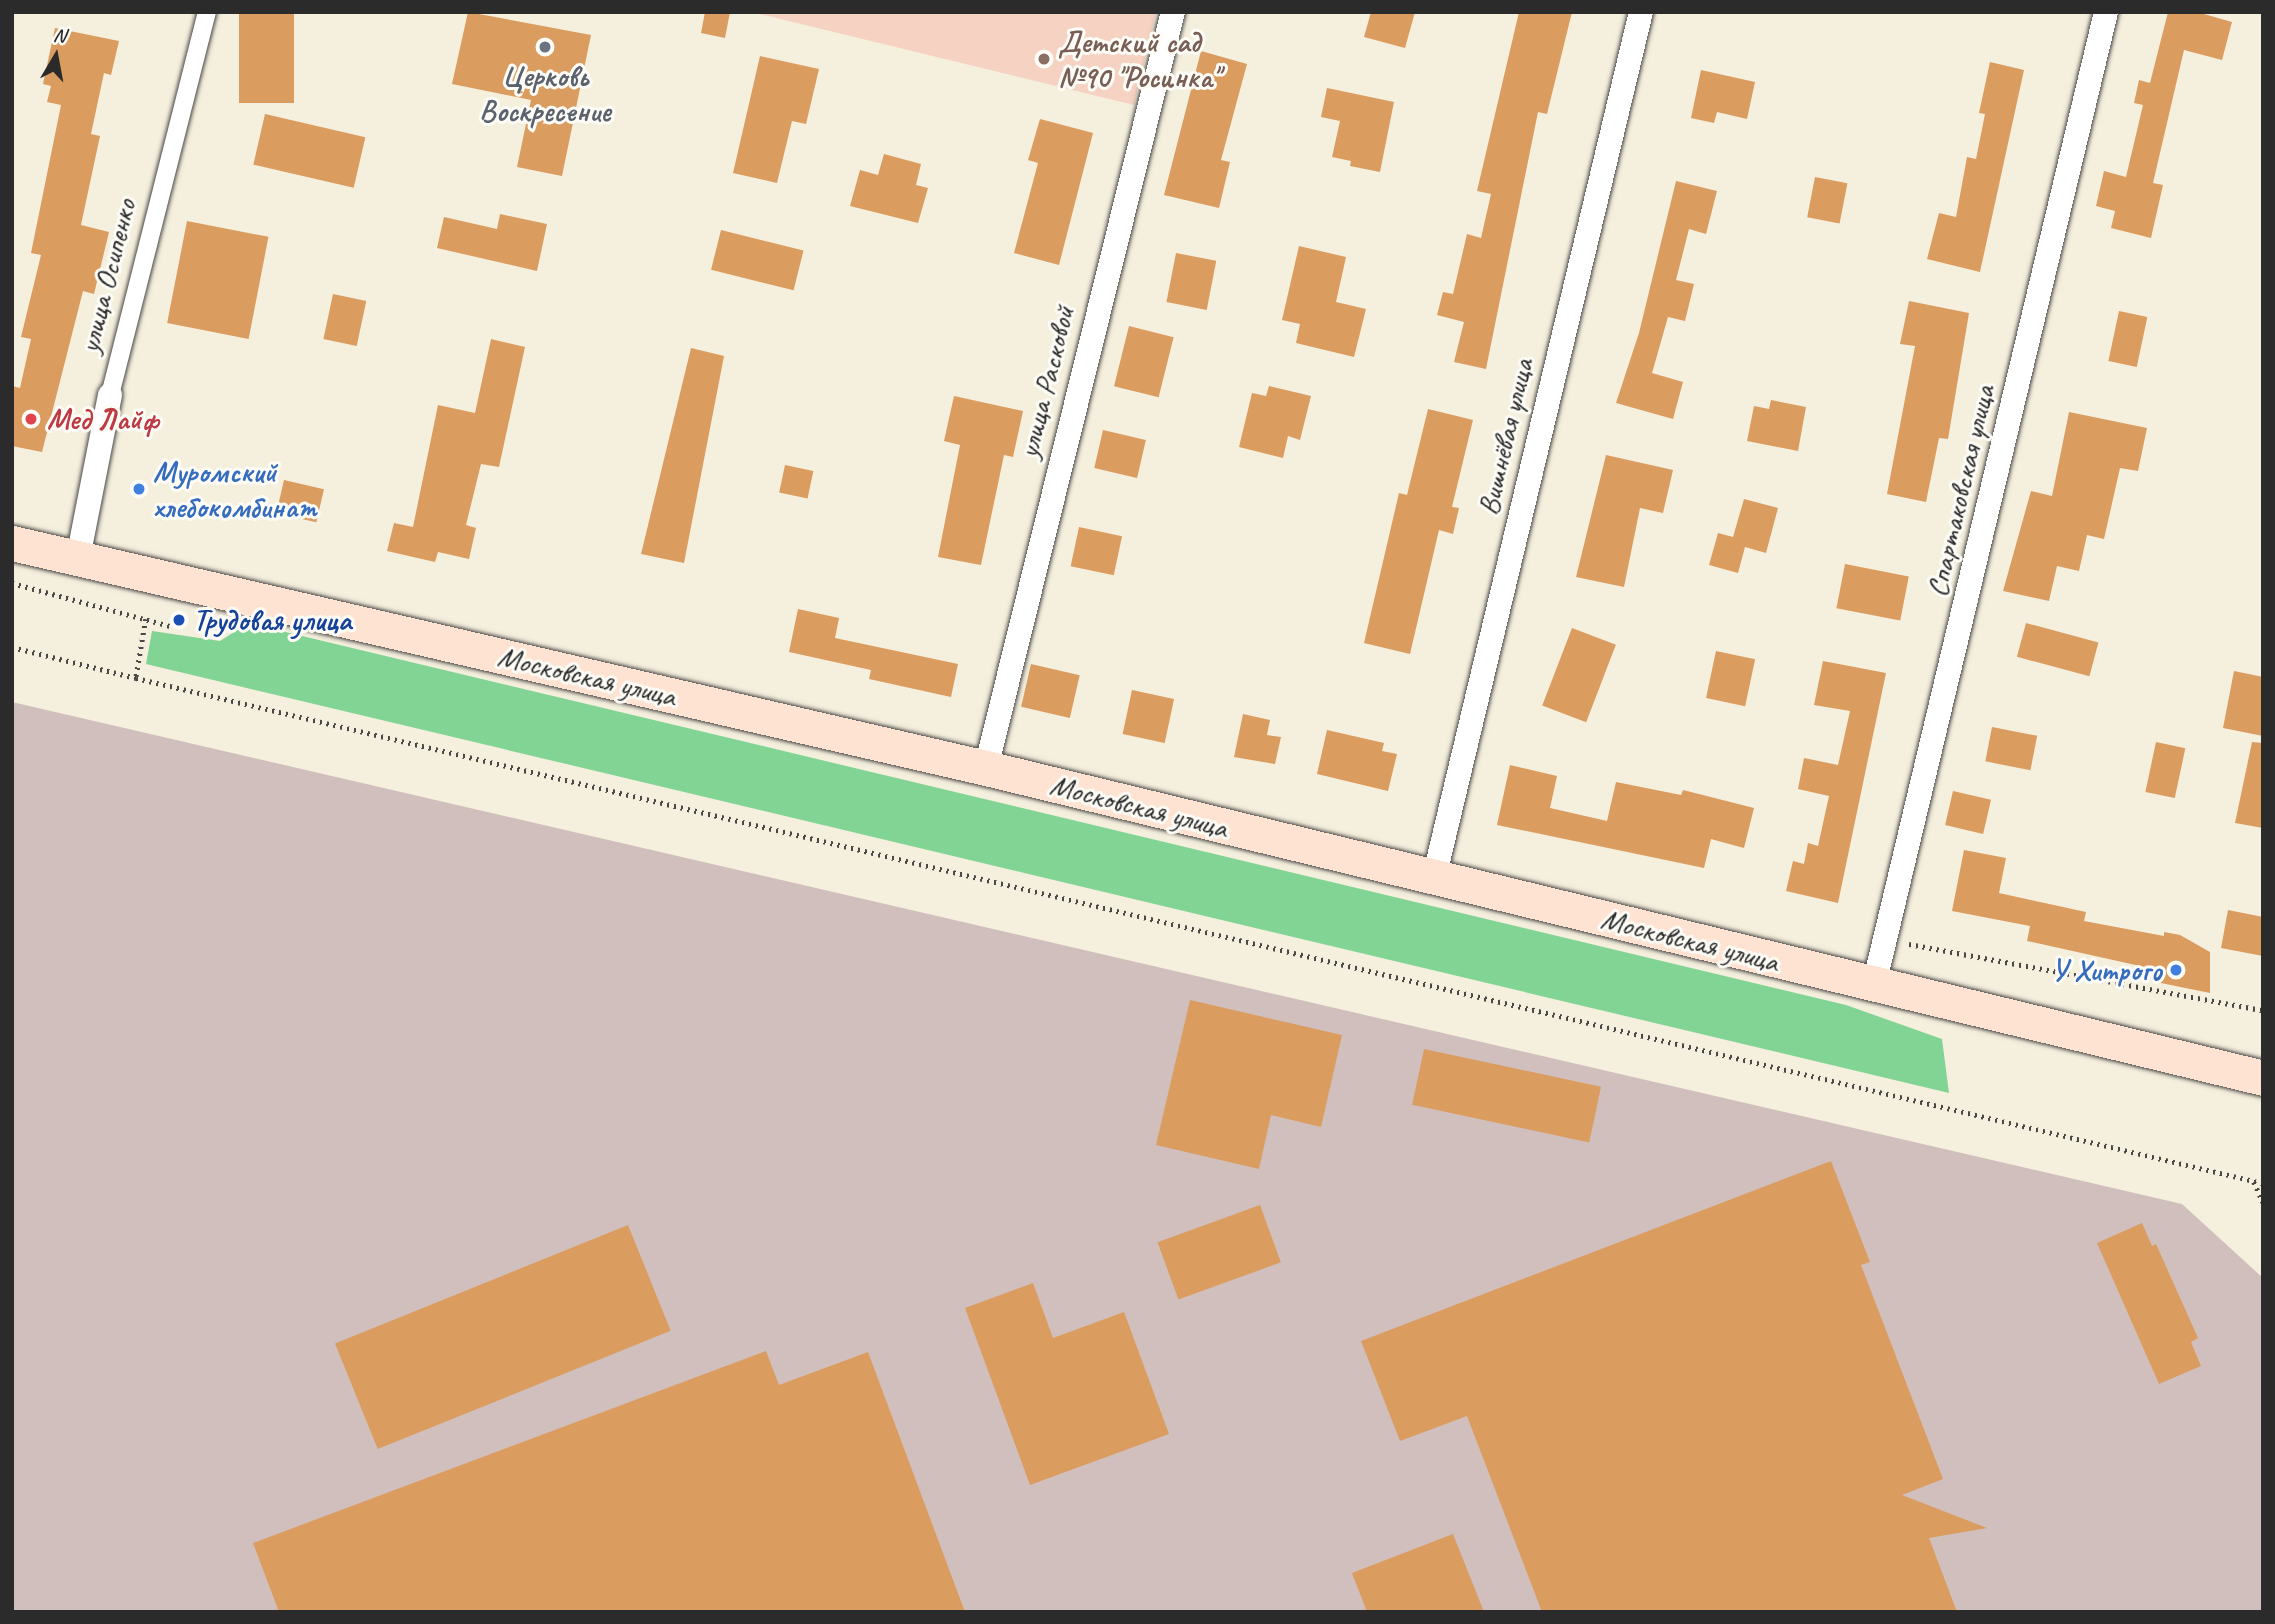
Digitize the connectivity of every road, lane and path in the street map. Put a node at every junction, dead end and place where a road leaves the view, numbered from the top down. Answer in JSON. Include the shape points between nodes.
{"nodes":[{"id":1,"x":206,"y":12,"type":"edge"},
{"id":2,"x":1173,"y":12,"type":"edge"},
{"id":3,"x":1641,"y":12,"type":"edge"},
{"id":4,"x":2106,"y":12,"type":"edge"},
{"id":5,"x":110,"y":395,"type":"joint"},
{"id":6,"x":12,"y":543,"type":"edge"},
{"id":7,"x":78,"y":558,"type":"junction"},
{"id":8,"x":12,"y":583,"type":"edge"},
{"id":9,"x":146,"y":619,"type":"junction"},
{"id":10,"x":174,"y":627,"type":"dead end"},
{"id":11,"x":12,"y":648,"type":"edge"},
{"id":12,"x":135,"y":678,"type":"junction"},
{"id":13,"x":986,"y":768,"type":"junction"},
{"id":14,"x":1434,"y":878,"type":"junction"},
{"id":15,"x":1885,"y":940,"type":"junction"},
{"id":16,"x":1874,"y":985,"type":"junction"},
{"id":17,"x":2263,"y":1010,"type":"edge"},
{"id":18,"x":2263,"y":1078,"type":"edge"},
{"id":19,"x":2254,"y":1182,"type":"junction"},
{"id":20,"x":2263,"y":1183,"type":"edge"},
{"id":21,"x":2263,"y":1202,"type":"edge"}],
"edges":[{"from":1,"to":5,"type":"street","name":"улица Осипенко"},
{"from":2,"to":13,"type":"street","name":"улица Расковой"},
{"from":3,"to":14,"type":"street","name":"Вишнёвая улица"},
{"from":4,"to":15,"type":"street","name":"Спартаковская улица"},
{"from":5,"to":7,"type":"street","name":"улица Осипенко"},
{"from":6,"to":7,"type":"main road","name":"Московская улица"},
{"from":7,"to":13,"type":"main road","name":"Московская улица"},
{"from":8,"to":9,"type":"path"},
{"from":9,"to":10,"type":"path"},
{"from":9,"to":12,"type":"path"},
{"from":11,"to":12,"type":"path"},
{"from":12,"to":19,"type":"path"},
{"from":13,"to":14,"type":"main road","name":"Московская улица"},
{"from":14,"to":16,"type":"main road","name":"Московская улица"},
{"from":15,"to":16,"type":"street","name":"Спартаковская улица"},
{"from":15,"to":17,"type":"path"},
{"from":16,"to":18,"type":"main road","name":"Московская улица"},
{"from":19,"to":20,"type":"path"},
{"from":19,"to":21,"type":"path"}]}
